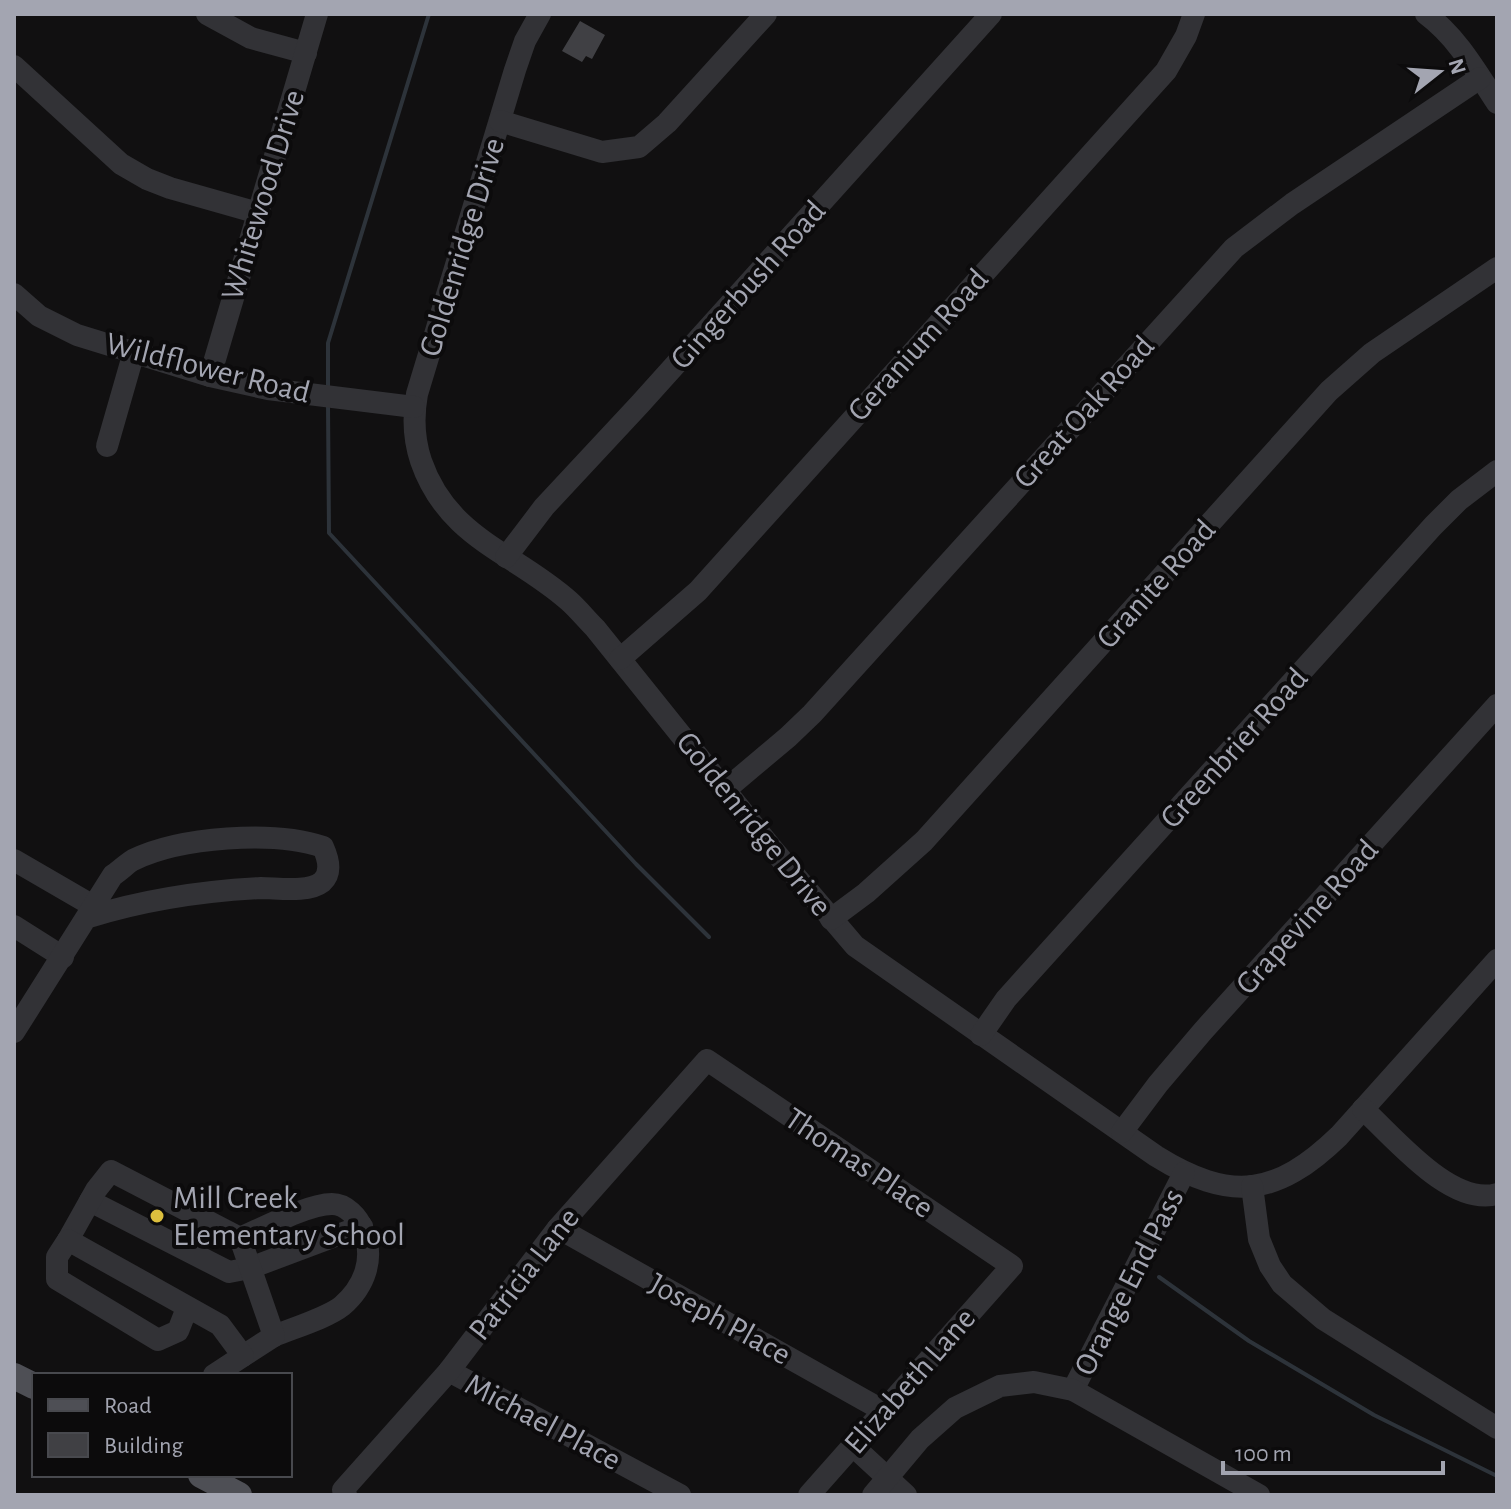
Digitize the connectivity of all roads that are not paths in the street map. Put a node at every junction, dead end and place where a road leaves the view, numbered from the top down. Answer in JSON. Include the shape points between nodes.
{"nodes":[{"id":1,"x":207,"y":14,"type":"edge"},
{"id":2,"x":317,"y":14,"type":"edge"},
{"id":3,"x":540,"y":14,"type":"edge"},
{"id":4,"x":766,"y":14,"type":"edge"},
{"id":5,"x":1194,"y":14,"type":"edge"},
{"id":6,"x":1426,"y":14,"type":"edge"},
{"id":7,"x":977,"y":19,"type":"edge"},
{"id":8,"x":306,"y":53,"type":"junction"},
{"id":9,"x":14,"y":66,"type":"edge"},
{"id":10,"x":1480,"y":78,"type":"junction"},
{"id":11,"x":1497,"y":103,"type":"edge"},
{"id":12,"x":500,"y":121,"type":"junction"},
{"id":13,"x":258,"y":213,"type":"junction"},
{"id":14,"x":1497,"y":268,"type":"edge"},
{"id":15,"x":14,"y":294,"type":"edge"},
{"id":16,"x":134,"y":352,"type":"junction"},
{"id":17,"x":210,"y":376,"type":"junction"},
{"id":18,"x":414,"y":407,"type":"junction"},
{"id":19,"x":107,"y":446,"type":"dead end"},
{"id":20,"x":1497,"y":471,"type":"edge"},
{"id":21,"x":506,"y":557,"type":"junction"},
{"id":22,"x":620,"y":659,"type":"junction"},
{"id":23,"x":1497,"y":705,"type":"edge"},
{"id":24,"x":725,"y":790,"type":"junction"},
{"id":25,"x":14,"y":860,"type":"edge"},
{"id":26,"x":92,"y":912,"type":"junction"},
{"id":27,"x":831,"y":919,"type":"junction"},
{"id":28,"x":14,"y":926,"type":"edge"},
{"id":29,"x":63,"y":957,"type":"junction"},
{"id":30,"x":1497,"y":960,"type":"edge"},
{"id":31,"x":14,"y":1032,"type":"edge"},
{"id":32,"x":981,"y":1035,"type":"junction"},
{"id":33,"x":707,"y":1060,"type":"joint"},
{"id":34,"x":1363,"y":1109,"type":"junction"},
{"id":35,"x":1122,"y":1132,"type":"junction"},
{"id":36,"x":1184,"y":1173,"type":"junction"},
{"id":37,"x":1252,"y":1186,"type":"junction"},
{"id":38,"x":1497,"y":1194,"type":"edge"},
{"id":39,"x":90,"y":1201,"type":"junction"},
{"id":40,"x":362,"y":1226,"type":"junction"},
{"id":41,"x":558,"y":1228,"type":"junction"},
{"id":42,"x":240,"y":1238,"type":"junction"},
{"id":43,"x":68,"y":1240,"type":"junction"},
{"id":44,"x":1012,"y":1266,"type":"joint"},
{"id":45,"x":250,"y":1268,"type":"junction"},
{"id":46,"x":187,"y":1308,"type":"junction"},
{"id":47,"x":274,"y":1336,"type":"junction"},
{"id":48,"x":243,"y":1356,"type":"junction"},
{"id":49,"x":449,"y":1371,"type":"junction"},
{"id":50,"x":217,"y":1373,"type":"edge"},
{"id":51,"x":14,"y":1376,"type":"edge"},
{"id":52,"x":32,"y":1385,"type":"edge"},
{"id":53,"x":1073,"y":1390,"type":"junction"},
{"id":54,"x":882,"y":1410,"type":"junction"},
{"id":55,"x":1497,"y":1428,"type":"edge"},
{"id":56,"x":853,"y":1446,"type":"junction"},
{"id":57,"x":205,"y":1477,"type":"edge"},
{"id":58,"x":881,"y":1487,"type":"edge"},
{"id":59,"x":344,"y":1492,"type":"edge"},
{"id":60,"x":239,"y":1495,"type":"edge"},
{"id":61,"x":680,"y":1495,"type":"edge"},
{"id":62,"x":809,"y":1495,"type":"edge"},
{"id":63,"x":906,"y":1495,"type":"edge"},
{"id":64,"x":1259,"y":1495,"type":"edge"}],
"edges":[{"from":1,"to":8,"type":"street","via":[[251,38]]},
{"from":2,"to":8,"type":"street","name":"Whitewood Drive"},
{"from":3,"to":12,"type":"street","name":"Goldenridge Drive","via":[[525,41]]},
{"from":4,"to":12,"type":"street","via":[[639,147],[602,152]]},
{"from":5,"to":22,"type":"street","name":"Geranium Road","via":[[1166,71],[698,591]]},
{"from":6,"to":10,"type":"street","via":[[1461,49]]},
{"from":7,"to":21,"type":"street","name":"Gingerbush Road","via":[[544,507]]},
{"from":8,"to":13,"type":"street","name":"Whitewood Drive"},
{"from":9,"to":13,"type":"street","via":[[121,164],[170,188]]},
{"from":10,"to":11,"type":"street"},
{"from":10,"to":24,"type":"street","name":"Great Oak Road","via":[[1234,248],[812,714]]},
{"from":12,"to":18,"type":"street","name":"Goldenridge Drive"},
{"from":13,"to":17,"type":"street","name":"Whitewood Drive"},
{"from":14,"to":27,"type":"street","name":"Granite Road","via":[[1372,353],[1329,391],[924,841]]},
{"from":15,"to":16,"type":"street","name":"Wildflower Road","via":[[63,330]]},
{"from":16,"to":17,"type":"street","name":"Wildflower Road"},
{"from":16,"to":19,"type":"street"},
{"from":17,"to":18,"type":"street","name":"Wildflower Road","via":[[268,389]]},
{"from":18,"to":21,"type":"street","name":"Goldenridge Drive","via":[[416,444],[435,493],[450,513]]},
{"from":20,"to":32,"type":"street","name":"Greenbrier Road","via":[[1422,538],[1006,999]]},
{"from":21,"to":22,"type":"street","name":"Goldenridge Drive","via":[[569,601]]},
{"from":22,"to":24,"type":"street","name":"Goldenridge Drive"},
{"from":23,"to":35,"type":"street","name":"Grapevine Road","via":[[1203,1031]]},
{"from":24,"to":27,"type":"street","name":"Goldenridge Drive"},
{"from":25,"to":26,"type":"street"},
{"from":26,"to":26,"type":"street","via":[[239,889],[311,888],[324,881],[328,857],[323,847],[301,840],[234,838],[176,846],[133,861],[113,875]]},
{"from":26,"to":29,"type":"street"},
{"from":27,"to":32,"type":"street","name":"Goldenridge Drive","via":[[868,957]]},
{"from":28,"to":29,"type":"street"},
{"from":29,"to":31,"type":"street"},
{"from":30,"to":34,"type":"street","name":"Goldenridge Drive"},
{"from":32,"to":35,"type":"street","name":"Goldenridge Drive"},
{"from":33,"to":41,"type":"street","name":"Patricia Lane"},
{"from":33,"to":44,"type":"street","name":"Thomas Place"},
{"from":34,"to":37,"type":"street","name":"Goldenridge Drive","via":[[1314,1160],[1273,1182]]},
{"from":34,"to":38,"type":"street","via":[[1443,1182],[1467,1194]]},
{"from":35,"to":36,"type":"street","name":"Goldenridge Drive"},
{"from":36,"to":37,"type":"street","name":"Goldenridge Drive","via":[[1226,1186]]},
{"from":36,"to":53,"type":"street","name":"Orange End Pass"},
{"from":37,"to":55,"type":"street","via":[[1259,1239],[1282,1284],[1323,1319]]},
{"from":39,"to":42,"type":"street","via":[[111,1171]]},
{"from":39,"to":43,"type":"street"},
{"from":39,"to":45,"type":"street","via":[[229,1272]]},
{"from":40,"to":42,"type":"street","via":[[353,1213],[333,1204]]},
{"from":40,"to":45,"type":"street"},
{"from":40,"to":47,"type":"street","via":[[370,1258],[359,1287],[340,1308]]},
{"from":41,"to":49,"type":"street","name":"Patricia Lane"},
{"from":41,"to":54,"type":"street","name":"Joseph Place"},
{"from":42,"to":45,"type":"street"},
{"from":43,"to":46,"type":"street"},
{"from":43,"to":46,"type":"street","via":[[57,1257],[57,1279],[158,1340],[178,1331]]},
{"from":44,"to":54,"type":"street","name":"Elizabeth Lane"},
{"from":45,"to":47,"type":"street"},
{"from":46,"to":48,"type":"street","via":[[220,1325]]},
{"from":47,"to":48,"type":"street"},
{"from":48,"to":50,"type":"street"},
{"from":49,"to":59,"type":"street","name":"Patricia Lane"},
{"from":49,"to":61,"type":"street","name":"Michael Place"},
{"from":51,"to":52,"type":"main road"},
{"from":53,"to":58,"type":"street","via":[[1034,1382],[987,1391],[935,1423]]},
{"from":53,"to":64,"type":"street"},
{"from":54,"to":56,"type":"street","name":"Elizabeth Lane"},
{"from":56,"to":58,"type":"street"},
{"from":56,"to":62,"type":"street","name":"Elizabeth Lane"},
{"from":57,"to":60,"type":"main road"},
{"from":58,"to":63,"type":"street"}]}
